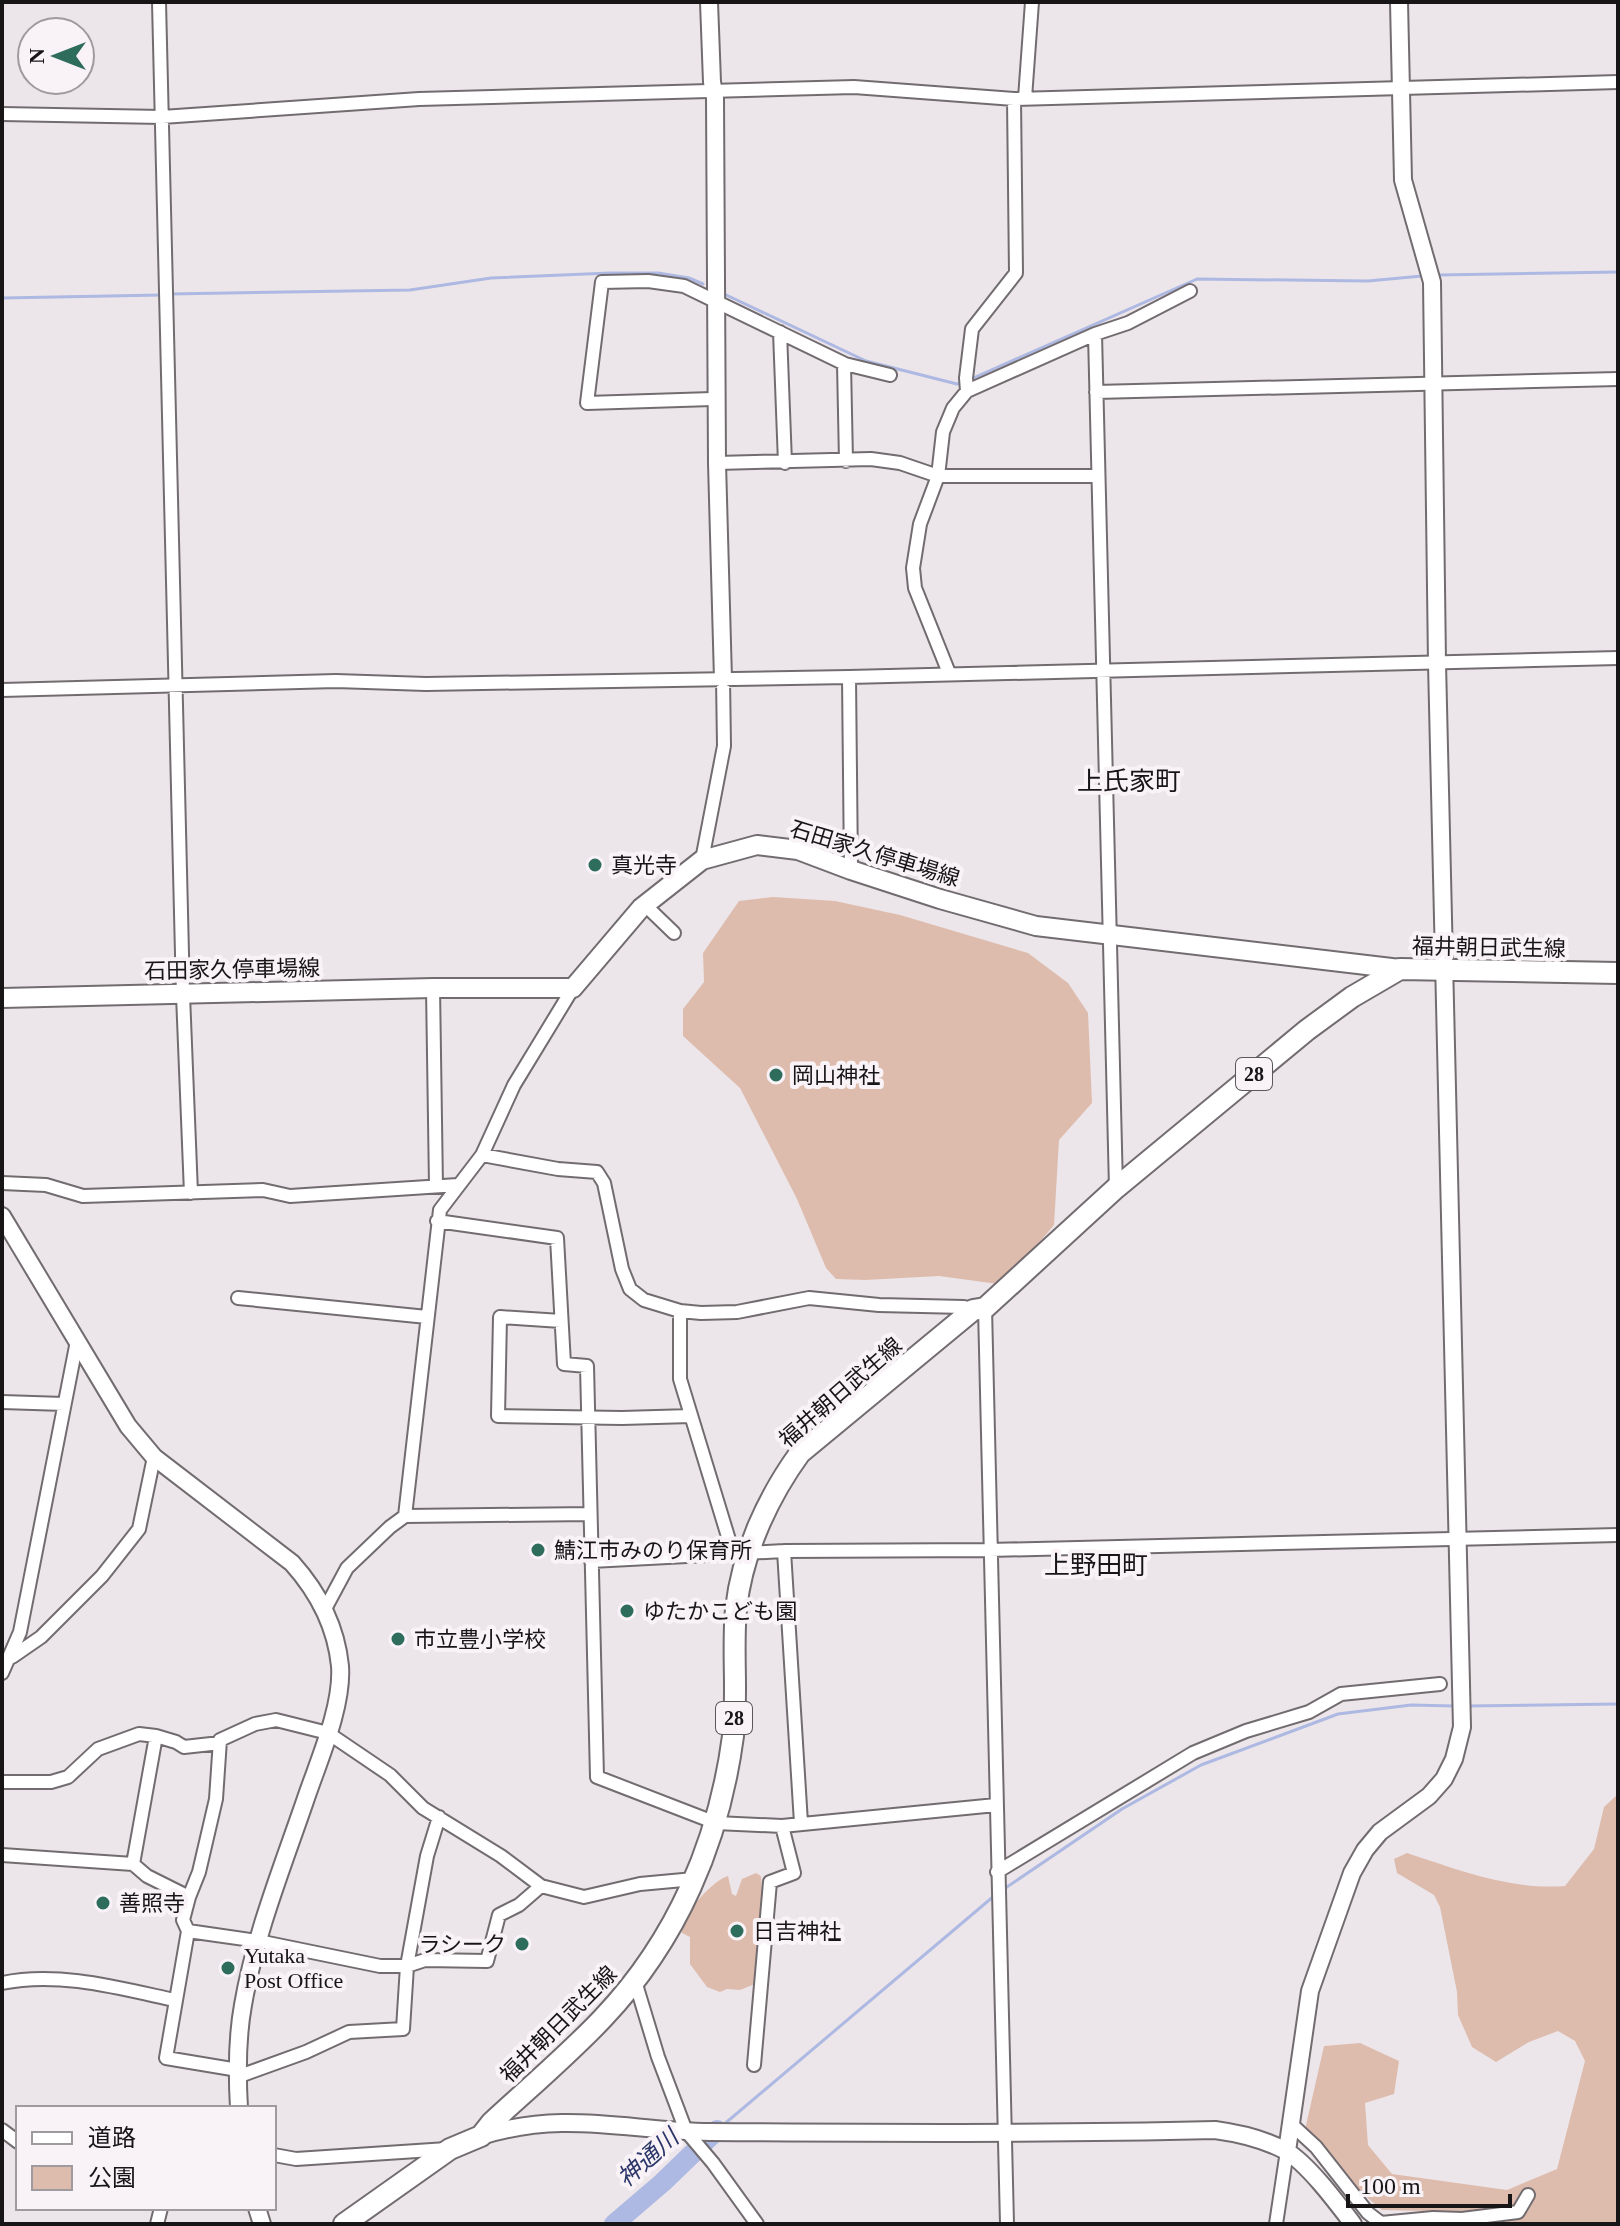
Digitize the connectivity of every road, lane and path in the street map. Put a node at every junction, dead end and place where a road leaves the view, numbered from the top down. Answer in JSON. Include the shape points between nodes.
{"nodes":[{"id":1,"x":159,"y":2,"type":"edge"},
{"id":2,"x":709,"y":2,"type":"edge"},
{"id":3,"x":1032,"y":2,"type":"edge"},
{"id":4,"x":1399,"y":2,"type":"edge"},
{"id":5,"x":1618,"y":82,"type":"edge"},
{"id":6,"x":1401,"y":88,"type":"junction"},
{"id":7,"x":713,"y":90,"type":"junction"},
{"id":8,"x":1020,"y":98,"type":"junction"},
{"id":9,"x":2,"y":114,"type":"edge"},
{"id":10,"x":162,"y":117,"type":"junction"},
{"id":11,"x":1190,"y":291,"type":"dead end"},
{"id":12,"x":716,"y":300,"type":"junction"},
{"id":13,"x":780,"y":332,"type":"junction"},
{"id":14,"x":1095,"y":334,"type":"junction"},
{"id":15,"x":844,"y":364,"type":"junction"},
{"id":16,"x":890,"y":375,"type":"dead end"},
{"id":17,"x":1618,"y":379,"type":"edge"},
{"id":18,"x":967,"y":385,"type":"junction"},
{"id":19,"x":1431,"y":385,"type":"junction"},
{"id":20,"x":1096,"y":392,"type":"junction"},
{"id":21,"x":712,"y":399,"type":"dead end"},
{"id":22,"x":846,"y":461,"type":"junction"},
{"id":23,"x":717,"y":463,"type":"junction"},
{"id":24,"x":785,"y":463,"type":"junction"},
{"id":25,"x":938,"y":476,"type":"junction"},
{"id":26,"x":1097,"y":476,"type":"junction"},
{"id":27,"x":1618,"y":658,"type":"edge"},
{"id":28,"x":1437,"y":663,"type":"junction"},
{"id":29,"x":1102,"y":671,"type":"junction"},
{"id":30,"x":949,"y":673,"type":"junction"},
{"id":31,"x":849,"y":677,"type":"junction"},
{"id":32,"x":723,"y":679,"type":"junction"},
{"id":33,"x":176,"y":686,"type":"junction"},
{"id":34,"x":2,"y":690,"type":"edge"},
{"id":35,"x":702,"y":860,"type":"junction"},
{"id":36,"x":851,"y":870,"type":"junction"},
{"id":37,"x":645,"y":905,"type":"junction"},
{"id":38,"x":674,"y":933,"type":"dead end"},
{"id":39,"x":1108,"y":936,"type":"junction"},
{"id":40,"x":1400,"y":969,"type":"junction"},
{"id":41,"x":1443,"y":969,"type":"junction"},
{"id":42,"x":1618,"y":973,"type":"edge"},
{"id":43,"x":433,"y":988,"type":"junction"},
{"id":44,"x":573,"y":988,"type":"junction"},
{"id":45,"x":183,"y":995,"type":"junction"},
{"id":46,"x":2,"y":998,"type":"edge"},
{"id":47,"x":482,"y":1155,"type":"junction"},
{"id":48,"x":2,"y":1183,"type":"edge"},
{"id":49,"x":458,"y":1185,"type":"junction"},
{"id":50,"x":436,"y":1186,"type":"junction"},
{"id":51,"x":1116,"y":1188,"type":"junction"},
{"id":52,"x":191,"y":1193,"type":"junction"},
{"id":53,"x":2,"y":1216,"type":"edge"},
{"id":54,"x":437,"y":1221,"type":"junction"},
{"id":55,"x":238,"y":1298,"type":"dead end"},
{"id":56,"x":979,"y":1309,"type":"junction"},
{"id":57,"x":680,"y":1311,"type":"junction"},
{"id":58,"x":427,"y":1317,"type":"junction"},
{"id":59,"x":561,"y":1321,"type":"junction"},
{"id":60,"x":77,"y":1341,"type":"junction"},
{"id":61,"x":2,"y":1402,"type":"edge"},
{"id":62,"x":64,"y":1404,"type":"junction"},
{"id":63,"x":691,"y":1416,"type":"junction"},
{"id":64,"x":588,"y":1418,"type":"junction"},
{"id":65,"x":154,"y":1457,"type":"junction"},
{"id":66,"x":590,"y":1514,"type":"junction"},
{"id":67,"x":405,"y":1516,"type":"junction"},
{"id":68,"x":1618,"y":1535,"type":"edge"},
{"id":69,"x":1458,"y":1539,"type":"junction"},
{"id":70,"x":990,"y":1550,"type":"junction"},
{"id":71,"x":784,"y":1551,"type":"junction"},
{"id":72,"x":742,"y":1552,"type":"junction"},
{"id":73,"x":591,"y":1561,"type":"junction"},
{"id":74,"x":325,"y":1609,"type":"junction"},
{"id":75,"x":9,"y":1659,"type":"junction"},
{"id":76,"x":2,"y":1673,"type":"edge"},
{"id":77,"x":1440,"y":1684,"type":"dead end"},
{"id":78,"x":328,"y":1733,"type":"junction"},
{"id":79,"x":156,"y":1736,"type":"junction"},
{"id":80,"x":220,"y":1743,"type":"junction"},
{"id":81,"x":2,"y":1782,"type":"edge"},
{"id":82,"x":996,"y":1805,"type":"junction"},
{"id":83,"x":439,"y":1817,"type":"junction"},
{"id":84,"x":716,"y":1823,"type":"junction"},
{"id":85,"x":801,"y":1823,"type":"junction"},
{"id":86,"x":782,"y":1826,"type":"junction"},
{"id":87,"x":2,"y":1855,"type":"edge"},
{"id":88,"x":133,"y":1864,"type":"junction"},
{"id":89,"x":997,"y":1878,"type":"junction"},
{"id":90,"x":694,"y":1879,"type":"junction"},
{"id":91,"x":541,"y":1886,"type":"junction"},
{"id":92,"x":189,"y":1897,"type":"junction"},
{"id":93,"x":188,"y":1931,"type":"junction"},
{"id":94,"x":258,"y":1941,"type":"junction"},
{"id":95,"x":407,"y":1966,"type":"junction"},
{"id":96,"x":635,"y":1981,"type":"junction"},
{"id":97,"x":2,"y":1983,"type":"edge"},
{"id":98,"x":174,"y":2000,"type":"junction"},
{"id":99,"x":754,"y":2065,"type":"dead end"},
{"id":100,"x":238,"y":2074,"type":"junction"},
{"id":101,"x":239,"y":2106,"type":"edge"},
{"id":102,"x":1290,"y":2123,"type":"junction"},
{"id":103,"x":686,"y":2131,"type":"junction"},
{"id":104,"x":1003,"y":2135,"type":"junction"},
{"id":105,"x":481,"y":2136,"type":"junction"},
{"id":106,"x":450,"y":2149,"type":"junction"},
{"id":107,"x":1287,"y":2151,"type":"junction"},
{"id":108,"x":276,"y":2155,"type":"edge"},
{"id":109,"x":1528,"y":2195,"type":"dead end"},
{"id":110,"x":344,"y":2224,"type":"edge"},
{"id":111,"x":757,"y":2224,"type":"edge"},
{"id":112,"x":1007,"y":2224,"type":"edge"},
{"id":113,"x":1276,"y":2224,"type":"edge"},
{"id":114,"x":1353,"y":2224,"type":"edge"}],
"edges":[{"from":1,"to":10,"type":"street"},
{"from":2,"to":7,"type":"street"},
{"from":3,"to":8,"type":"street"},
{"from":4,"to":6,"type":"street"},
{"from":5,"to":6,"type":"street"},
{"from":6,"to":8,"type":"street"},
{"from":6,"to":19,"type":"street","via":[[1403,180],[1431,276]]},
{"from":7,"to":8,"type":"street","via":[[854,87]]},
{"from":7,"to":10,"type":"street","via":[[419,99]]},
{"from":7,"to":12,"type":"street"},
{"from":8,"to":18,"type":"street","via":[[1016,273],[972,329]]},
{"from":9,"to":10,"type":"street"},
{"from":10,"to":33,"type":"street"},
{"from":11,"to":14,"type":"street"},
{"from":12,"to":13,"type":"street"},
{"from":12,"to":21,"type":"street","via":[[684,286],[602,282],[587,403]]},
{"from":12,"to":23,"type":"street"},
{"from":13,"to":15,"type":"street"},
{"from":13,"to":24,"type":"street"},
{"from":14,"to":18,"type":"street"},
{"from":14,"to":20,"type":"street"},
{"from":15,"to":16,"type":"street"},
{"from":15,"to":22,"type":"street"},
{"from":17,"to":19,"type":"street"},
{"from":18,"to":25,"type":"street","via":[[943,432]]},
{"from":19,"to":20,"type":"street"},
{"from":19,"to":28,"type":"street"},
{"from":20,"to":26,"type":"street"},
{"from":22,"to":24,"type":"street"},
{"from":22,"to":25,"type":"street","via":[[900,463]]},
{"from":23,"to":24,"type":"street"},
{"from":23,"to":32,"type":"street"},
{"from":25,"to":26,"type":"street"},
{"from":25,"to":30,"type":"street","via":[[920,524],[913,568],[915,588]]},
{"from":26,"to":29,"type":"street"},
{"from":27,"to":28,"type":"street"},
{"from":28,"to":29,"type":"street"},
{"from":28,"to":41,"type":"street"},
{"from":29,"to":30,"type":"street"},
{"from":29,"to":39,"type":"street"},
{"from":30,"to":31,"type":"street"},
{"from":31,"to":32,"type":"street"},
{"from":31,"to":36,"type":"street"},
{"from":32,"to":33,"type":"street"},
{"from":32,"to":35,"type":"street","via":[[724,746]]},
{"from":33,"to":34,"type":"street"},
{"from":33,"to":45,"type":"street"},
{"from":35,"to":36,"type":"main road","name":"石田家久停車場線","via":[[757,845],[798,850]]},
{"from":35,"to":37,"type":"main road","name":"石田家久停車場線"},
{"from":36,"to":39,"type":"main road","name":"石田家久停車場線","via":[[1036,926]]},
{"from":37,"to":38,"type":"street"},
{"from":37,"to":44,"type":"main road","name":"石田家久停車場線"},
{"from":39,"to":40,"type":"main road","name":"石田家久停車場線"},
{"from":39,"to":51,"type":"street"},
{"from":40,"to":41,"type":"main road","name":"福井朝日武生線"},
{"from":40,"to":51,"type":"main road","name":"福井朝日武生線","number":"28","via":[[1307,1030]]},
{"from":41,"to":42,"type":"main road","name":"福井朝日武生線"},
{"from":41,"to":69,"type":"street"},
{"from":43,"to":44,"type":"main road","name":"石田家久停車場線"},
{"from":43,"to":45,"type":"main road","name":"石田家久停車場線"},
{"from":43,"to":50,"type":"street"},
{"from":44,"to":47,"type":"street","via":[[514,1085]]},
{"from":45,"to":46,"type":"main road","name":"石田家久停車場線"},
{"from":45,"to":52,"type":"street"},
{"from":47,"to":49,"type":"street"},
{"from":47,"to":57,"type":"street","via":[[597,1172],[630,1289],[644,1300]]},
{"from":48,"to":52,"type":"street","via":[[46,1185],[83,1196]]},
{"from":49,"to":50,"type":"street"},
{"from":49,"to":54,"type":"street"},
{"from":50,"to":52,"type":"street","via":[[290,1196],[263,1190]]},
{"from":51,"to":56,"type":"main road","name":"福井朝日武生線","number":"28"},
{"from":53,"to":60,"type":"street"},
{"from":54,"to":58,"type":"street"},
{"from":54,"to":59,"type":"street","via":[[557,1238]]},
{"from":55,"to":58,"type":"street"},
{"from":56,"to":57,"type":"street","via":[[809,1298],[737,1312]]},
{"from":56,"to":70,"type":"street"},
{"from":56,"to":72,"type":"main road","name":"福井朝日武生線","number":"28","via":[[800,1453]]},
{"from":57,"to":63,"type":"street","via":[[680,1379]]},
{"from":58,"to":67,"type":"street"},
{"from":59,"to":64,"type":"street","via":[[564,1364],[587,1366]]},
{"from":59,"to":64,"type":"street","via":[[500,1317],[498,1416]]},
{"from":60,"to":62,"type":"street"},
{"from":60,"to":65,"type":"street","via":[[128,1426]]},
{"from":61,"to":62,"type":"street"},
{"from":62,"to":75,"type":"street","via":[[20,1632]]},
{"from":63,"to":64,"type":"street"},
{"from":63,"to":72,"type":"street"},
{"from":64,"to":66,"type":"street"},
{"from":65,"to":74,"type":"street","via":[[292,1563]]},
{"from":65,"to":75,"type":"street","via":[[139,1529],[102,1576],[41,1637]]},
{"from":66,"to":67,"type":"street"},
{"from":66,"to":73,"type":"street"},
{"from":67,"to":74,"type":"street","via":[[347,1568]]},
{"from":68,"to":69,"type":"street"},
{"from":69,"to":70,"type":"street"},
{"from":69,"to":102,"type":"street","via":[[1463,1704],[1454,1759],[1429,1796],[1380,1832],[1352,1873],[1310,1991]]},
{"from":70,"to":71,"type":"street"},
{"from":70,"to":82,"type":"street"},
{"from":71,"to":72,"type":"street"},
{"from":71,"to":85,"type":"street"},
{"from":72,"to":73,"type":"street"},
{"from":72,"to":84,"type":"main road","name":"福井朝日武生線","number":"28","via":[[734,1732]]},
{"from":73,"to":84,"type":"street","via":[[597,1777]]},
{"from":74,"to":78,"type":"street","via":[[340,1667]]},
{"from":75,"to":76,"type":"street"},
{"from":77,"to":89,"type":"street","via":[[1341,1694],[1309,1712],[1193,1753]]},
{"from":78,"to":80,"type":"street","via":[[276,1720],[255,1724]]},
{"from":78,"to":83,"type":"street"},
{"from":78,"to":94,"type":"street"},
{"from":79,"to":80,"type":"street","via":[[184,1747]]},
{"from":79,"to":81,"type":"street","via":[[139,1734],[98,1749],[68,1777]]},
{"from":79,"to":88,"type":"street"},
{"from":80,"to":92,"type":"street","via":[[216,1799]]},
{"from":82,"to":85,"type":"street"},
{"from":82,"to":89,"type":"street"},
{"from":83,"to":91,"type":"street"},
{"from":83,"to":95,"type":"street"},
{"from":84,"to":86,"type":"street"},
{"from":84,"to":90,"type":"main road","name":"福井朝日武生線","number":"28"},
{"from":85,"to":86,"type":"street"},
{"from":86,"to":99,"type":"street","via":[[794,1873],[770,1882]]},
{"from":87,"to":88,"type":"street"},
{"from":88,"to":92,"type":"street"},
{"from":89,"to":104,"type":"street"},
{"from":90,"to":91,"type":"street","via":[[584,1897]]},
{"from":90,"to":96,"type":"main road","name":"福井朝日武生線","number":"28","via":[[666,1938]]},
{"from":91,"to":95,"type":"street","via":[[499,1915],[487,1961],[425,1960]]},
{"from":92,"to":93,"type":"street","via":[[183,1920]]},
{"from":93,"to":94,"type":"street"},
{"from":93,"to":98,"type":"street"},
{"from":94,"to":95,"type":"street","via":[[380,1966]]},
{"from":94,"to":100,"type":"street","via":[[242,2007]]},
{"from":95,"to":100,"type":"street","via":[[403,2029],[349,2032]]},
{"from":96,"to":103,"type":"street"},
{"from":96,"to":105,"type":"main road","name":"福井朝日武生線","number":"28","via":[[603,2019]]},
{"from":97,"to":98,"type":"street","via":[[52,1980]]},
{"from":98,"to":100,"type":"street","via":[[166,2058]]},
{"from":100,"to":101,"type":"street"},
{"from":102,"to":107,"type":"street"},
{"from":102,"to":109,"type":"street","via":[[1381,2223],[1518,2212]]},
{"from":103,"to":104,"type":"street"},
{"from":103,"to":105,"type":"street","via":[[563,2121]]},
{"from":103,"to":111,"type":"street"},
{"from":104,"to":107,"type":"street","via":[[1215,2130]]},
{"from":104,"to":112,"type":"street"},
{"from":105,"to":106,"type":"main road","name":"福井朝日武生線","number":"28"},
{"from":106,"to":108,"type":"street","via":[[296,2159]]},
{"from":106,"to":110,"type":"main road","name":"福井朝日武生線","number":"28"},
{"from":107,"to":113,"type":"street"},
{"from":107,"to":114,"type":"street"}]}
